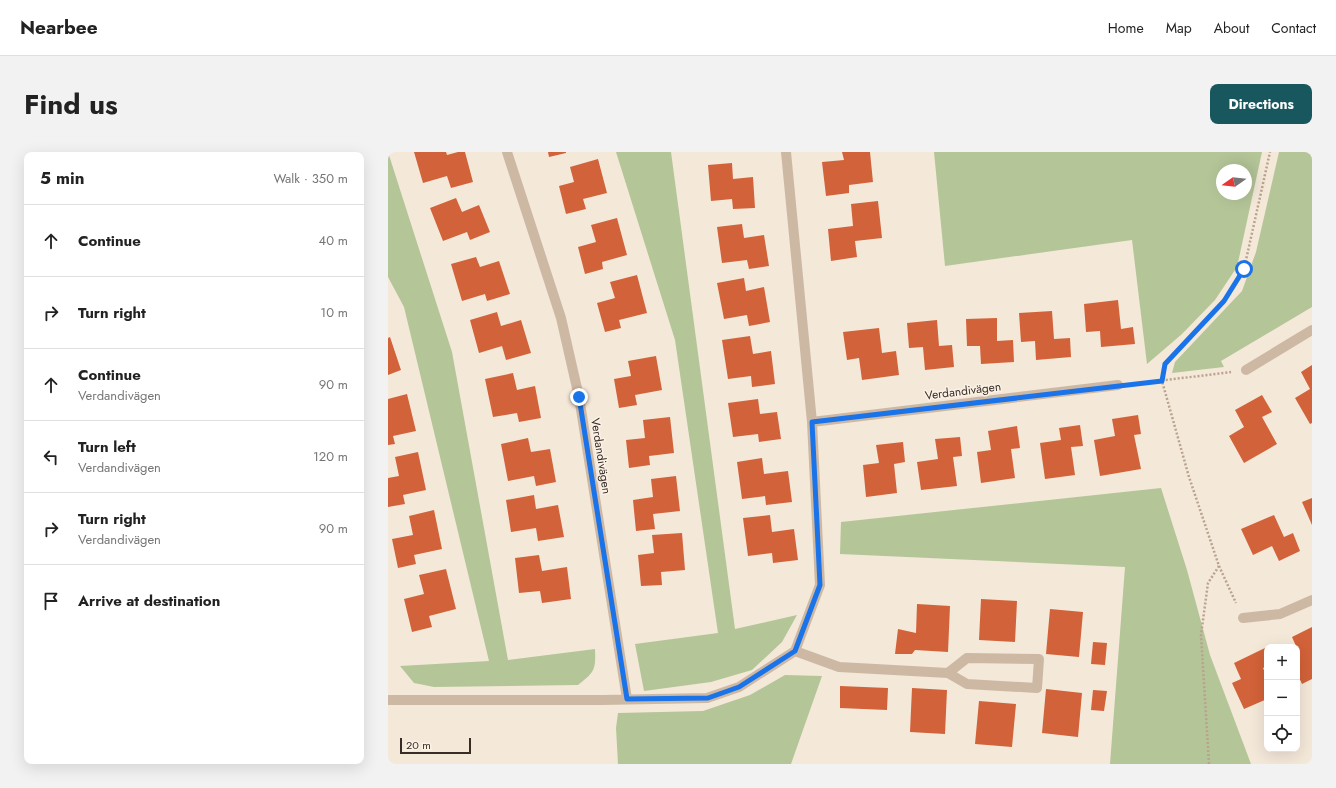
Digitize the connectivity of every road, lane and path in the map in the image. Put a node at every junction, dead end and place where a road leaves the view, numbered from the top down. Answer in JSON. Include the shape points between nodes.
{"nodes":[{"id":1,"x":508,"y":152,"type":"edge"},
{"id":2,"x":786,"y":152,"type":"edge"},
{"id":3,"x":1270,"y":152,"type":"edge"},
{"id":4,"x":1312,"y":330,"type":"edge"},
{"id":5,"x":1246,"y":370,"type":"joint"},
{"id":6,"x":1162,"y":381,"type":"junction"},
{"id":7,"x":1118,"y":385,"type":"joint"},
{"id":8,"x":812,"y":422,"type":"junction"},
{"id":9,"x":1219,"y":566,"type":"junction"},
{"id":10,"x":1312,"y":600,"type":"edge"},
{"id":11,"x":1243,"y":618,"type":"joint"},
{"id":12,"x":795,"y":651,"type":"junction"},
{"id":13,"x":948,"y":673,"type":"junction"},
{"id":14,"x":627,"y":699,"type":"junction"},
{"id":15,"x":388,"y":700,"type":"edge"},
{"id":16,"x":1209,"y":764,"type":"edge"}],
"edges":[{"from":1,"to":14,"type":"street","name":"Verdandivägen","via":[[561,318],[579,397]]},
{"from":2,"to":8,"type":"street"},
{"from":3,"to":6,"type":"path","via":[[1244,269],[1224,301],[1165,364]]},
{"from":4,"to":5,"type":"street"},
{"from":5,"to":6,"type":"path"},
{"from":6,"to":7,"type":"path"},
{"from":6,"to":9,"type":"path","via":[[1189,477]]},
{"from":7,"to":8,"type":"street","name":"Verdandivägen"},
{"from":8,"to":12,"type":"street","via":[[820,585]]},
{"from":9,"to":11,"type":"path"},
{"from":9,"to":16,"type":"path","via":[[1208,583],[1201,635]]},
{"from":10,"to":11,"type":"street","via":[[1280,614]]},
{"from":12,"to":13,"type":"street","via":[[840,667]]},
{"from":12,"to":14,"type":"street","via":[[739,687],[708,698]]},
{"from":13,"to":13,"type":"street","via":[[967,684],[1037,688],[1039,659],[967,658]]},
{"from":14,"to":15,"type":"street"}]}
